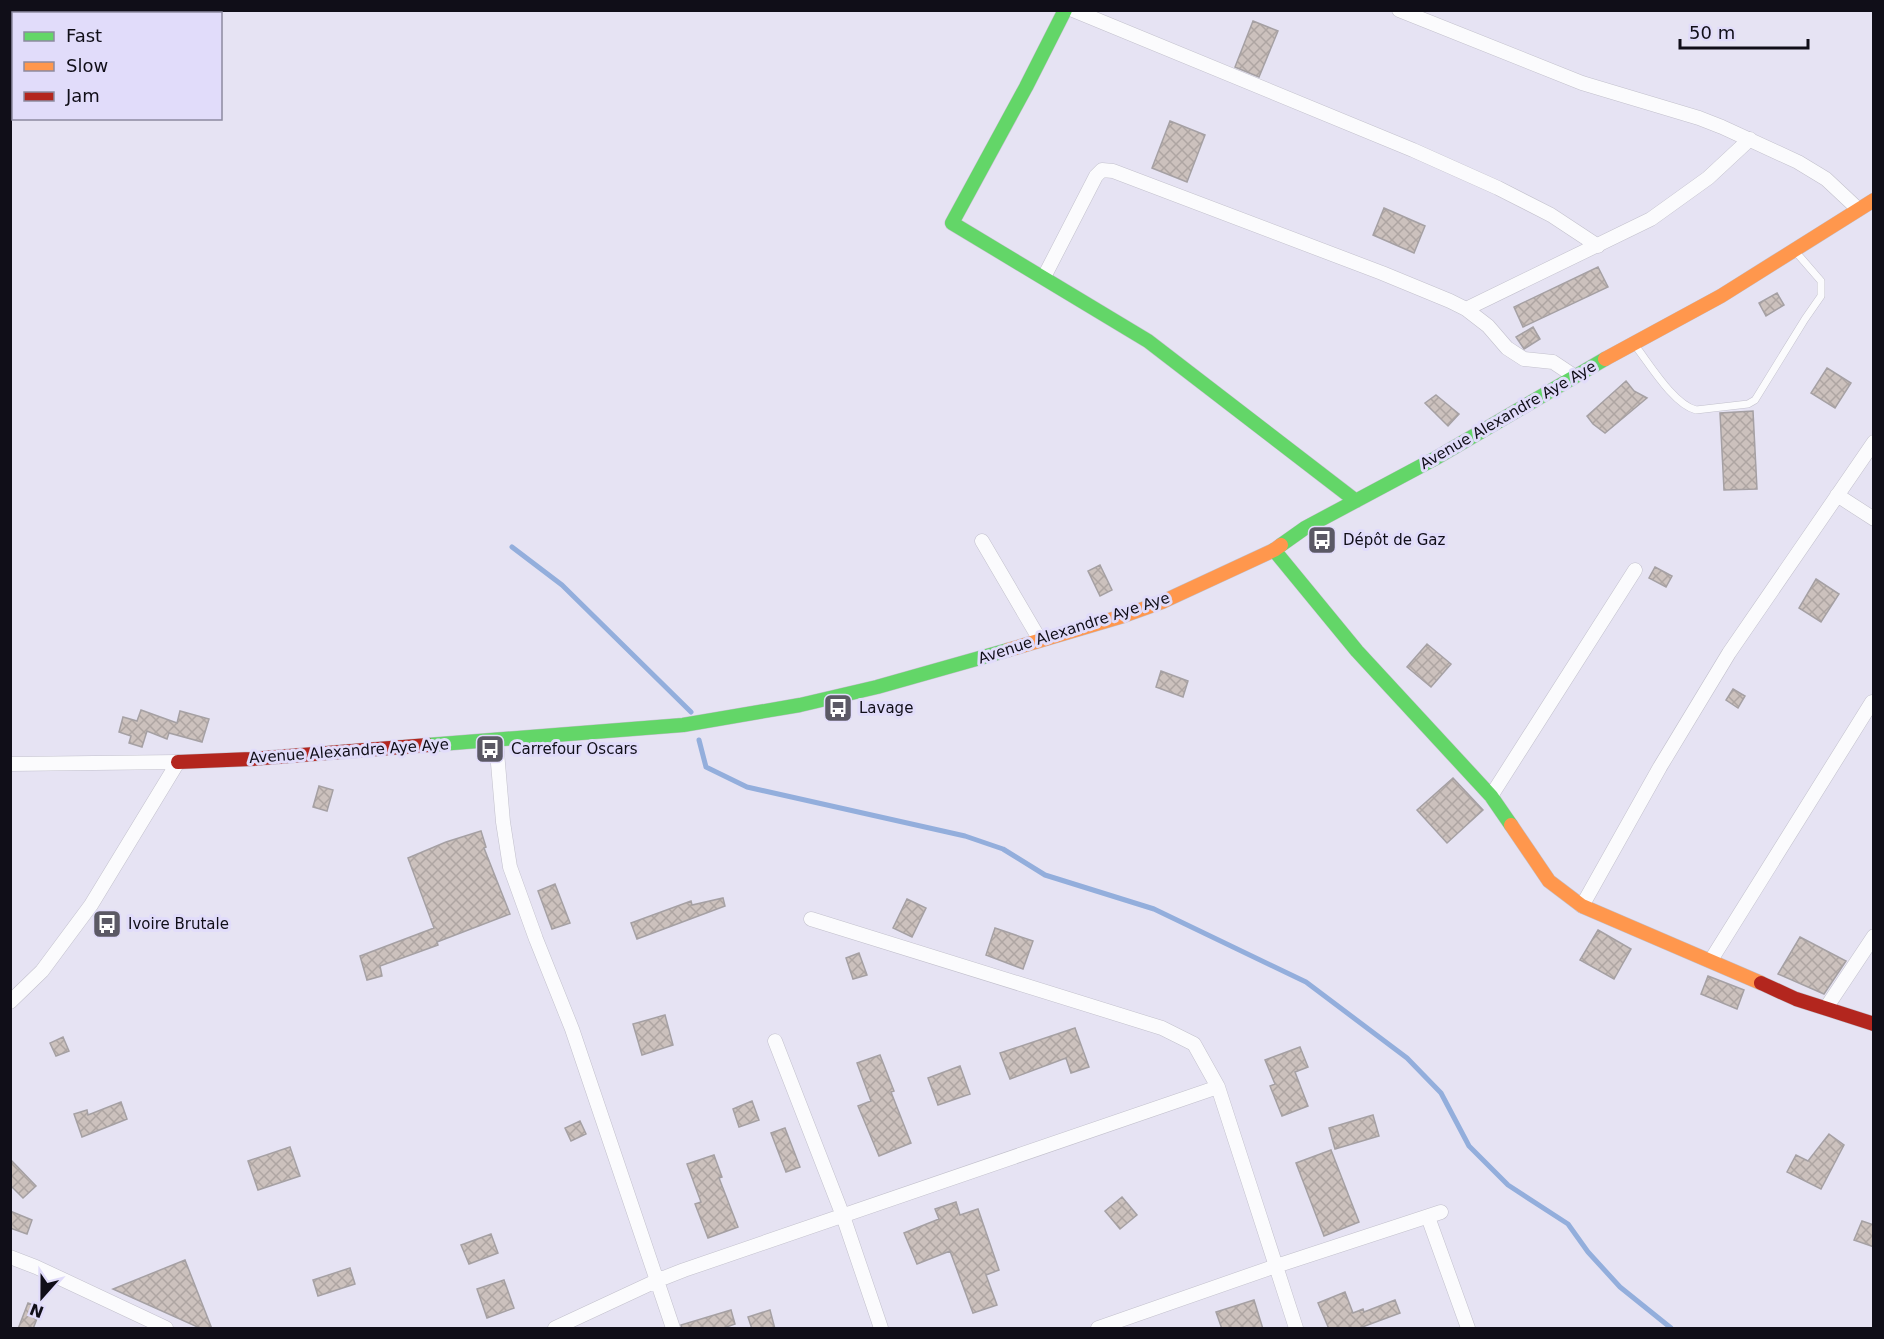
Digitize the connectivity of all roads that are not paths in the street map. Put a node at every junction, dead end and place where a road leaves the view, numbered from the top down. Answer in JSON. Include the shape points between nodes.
{"nodes":[{"id":1,"x":1065,"y":10,"type":"edge"},
{"id":2,"x":1073,"y":10,"type":"edge"},
{"id":3,"x":1399,"y":10,"type":"edge"},
{"id":4,"x":1750,"y":139,"type":"junction"},
{"id":5,"x":1874,"y":200,"type":"edge"},
{"id":6,"x":1858,"y":209,"type":"junction"},
{"id":7,"x":1598,"y":246,"type":"junction"},
{"id":8,"x":1795,"y":251,"type":"junction"},
{"id":9,"x":1044,"y":278,"type":"junction"},
{"id":10,"x":1466,"y":309,"type":"junction"},
{"id":11,"x":1634,"y":344,"type":"junction"},
{"id":12,"x":1574,"y":376,"type":"junction"},
{"id":13,"x":1874,"y":442,"type":"edge"},
{"id":14,"x":1837,"y":495,"type":"junction"},
{"id":15,"x":1356,"y":501,"type":"junction"},
{"id":16,"x":1874,"y":519,"type":"edge"},
{"id":17,"x":982,"y":541,"type":"dead end"},
{"id":18,"x":1274,"y":550,"type":"junction"},
{"id":19,"x":1635,"y":570,"type":"dead end"},
{"id":20,"x":1040,"y":640,"type":"junction"},
{"id":21,"x":1872,"y":702,"type":"dead end"},
{"id":22,"x":496,"y":740,"type":"junction"},
{"id":23,"x":178,"y":762,"type":"junction"},
{"id":24,"x":10,"y":764,"type":"edge"},
{"id":25,"x":1491,"y":796,"type":"junction"},
{"id":26,"x":1582,"y":906,"type":"junction"},
{"id":27,"x":811,"y":919,"type":"dead end"},
{"id":28,"x":1874,"y":936,"type":"edge"},
{"id":29,"x":1711,"y":960,"type":"junction"},
{"id":30,"x":10,"y":1002,"type":"edge"},
{"id":31,"x":1826,"y":1008,"type":"junction"},
{"id":32,"x":1874,"y":1024,"type":"edge"},
{"id":33,"x":775,"y":1041,"type":"dead end"},
{"id":34,"x":1218,"y":1087,"type":"junction"},
{"id":35,"x":843,"y":1216,"type":"junction"},
{"id":36,"x":10,"y":1257,"type":"edge"},
{"id":37,"x":1276,"y":1266,"type":"junction"},
{"id":38,"x":656,"y":1281,"type":"junction"},
{"id":39,"x":165,"y":1329,"type":"edge"},
{"id":40,"x":555,"y":1329,"type":"edge"},
{"id":41,"x":673,"y":1329,"type":"edge"},
{"id":42,"x":881,"y":1329,"type":"edge"},
{"id":43,"x":1098,"y":1329,"type":"edge"},
{"id":44,"x":1296,"y":1329,"type":"edge"},
{"id":45,"x":1468,"y":1329,"type":"edge"}],
"edges":[{"from":1,"to":9,"type":"street","via":[[952,223]]},
{"from":2,"to":7,"type":"street","via":[[1498,188],[1551,215]]},
{"from":3,"to":4,"type":"street","via":[[1582,83],[1699,118]]},
{"from":4,"to":6,"type":"street","via":[[1826,180]]},
{"from":4,"to":7,"type":"street","via":[[1708,178],[1651,219]]},
{"from":5,"to":6,"type":"street","name":"Avenue Alexandre Aye Aye"},
{"from":6,"to":8,"type":"street","name":"Avenue Alexandre Aye Aye"},
{"from":7,"to":10,"type":"street"},
{"from":8,"to":11,"type":"street","name":"Avenue Alexandre Aye Aye"},
{"from":8,"to":11,"type":"lane","via":[[1821,281],[1821,296],[1755,400],[1748,404],[1688,408]]},
{"from":9,"to":10,"type":"street","via":[[1102,170],[1382,273]]},
{"from":9,"to":15,"type":"street","via":[[1148,341]]},
{"from":10,"to":12,"type":"street","via":[[1524,359],[1553,362]]},
{"from":11,"to":12,"type":"street","name":"Avenue Alexandre Aye Aye"},
{"from":12,"to":15,"type":"street","name":"Avenue Alexandre Aye Aye"},
{"from":13,"to":14,"type":"street"},
{"from":14,"to":16,"type":"street"},
{"from":14,"to":26,"type":"street","via":[[1730,652]]},
{"from":15,"to":18,"type":"street","name":"Avenue Alexandre Aye Aye"},
{"from":17,"to":20,"type":"street"},
{"from":18,"to":20,"type":"street","name":"Avenue Alexandre Aye Aye","via":[[1162,602]]},
{"from":18,"to":25,"type":"street","via":[[1357,651]]},
{"from":19,"to":25,"type":"street"},
{"from":20,"to":22,"type":"street","name":"Avenue Alexandre Aye Aye","via":[[800,705],[683,725]]},
{"from":21,"to":29,"type":"street"},
{"from":22,"to":23,"type":"street","name":"Avenue Alexandre Aye Aye"},
{"from":22,"to":38,"type":"street","via":[[503,822],[514,881],[572,1029]]},
{"from":23,"to":24,"type":"street"},
{"from":23,"to":30,"type":"street","via":[[91,905],[42,971]]},
{"from":25,"to":26,"type":"street","via":[[1550,881]]},
{"from":26,"to":29,"type":"street"},
{"from":27,"to":34,"type":"street","via":[[1162,1028],[1194,1044]]},
{"from":28,"to":31,"type":"street"},
{"from":29,"to":31,"type":"street","via":[[1796,999]]},
{"from":31,"to":32,"type":"street"},
{"from":33,"to":35,"type":"street"},
{"from":34,"to":35,"type":"street"},
{"from":34,"to":37,"type":"street"},
{"from":35,"to":38,"type":"street"},
{"from":35,"to":42,"type":"street"},
{"from":36,"to":39,"type":"street"},
{"from":37,"to":43,"type":"street"},
{"from":37,"to":44,"type":"street"},
{"from":37,"to":45,"type":"street","via":[[1434,1215]]},
{"from":38,"to":40,"type":"street"},
{"from":38,"to":41,"type":"street"}]}
